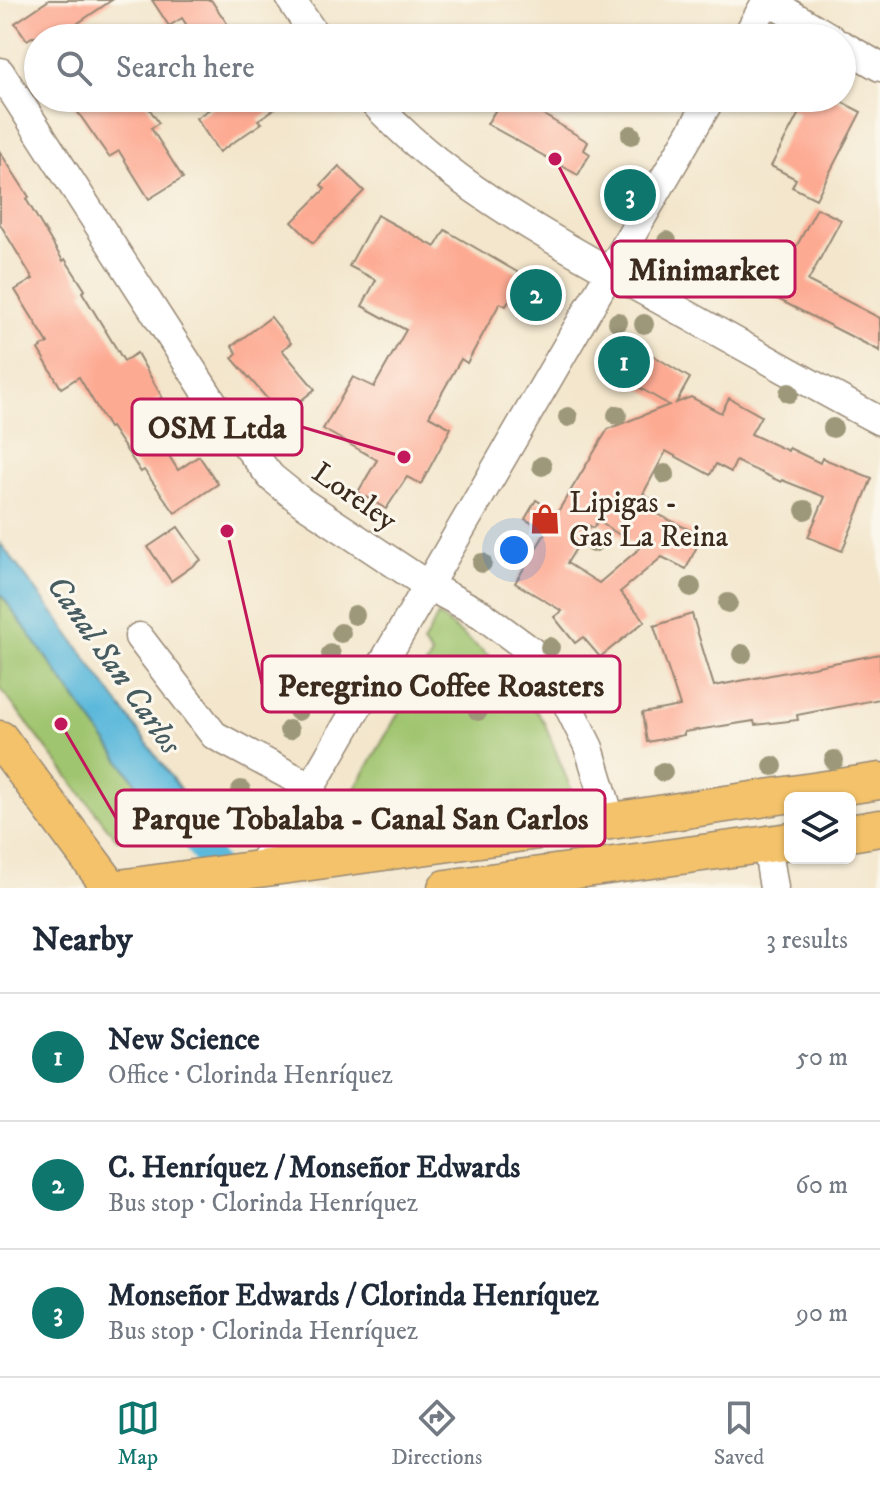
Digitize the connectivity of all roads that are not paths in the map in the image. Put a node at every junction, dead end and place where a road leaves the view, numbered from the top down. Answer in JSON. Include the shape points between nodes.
{"nodes":[{"id":1,"x":291,"y":0,"type":"edge"},
{"id":2,"x":767,"y":0,"type":"edge"},
{"id":3,"x":307,"y":24,"type":"edge"},
{"id":4,"x":754,"y":24,"type":"edge"},
{"id":5,"x":807,"y":24,"type":"edge"},
{"id":6,"x":856,"y":53,"type":"edge"},
{"id":7,"x":880,"y":67,"type":"edge"},
{"id":8,"x":0,"y":72,"type":"edge"},
{"id":9,"x":24,"y":109,"type":"edge"},
{"id":10,"x":26,"y":112,"type":"edge"},
{"id":11,"x":382,"y":112,"type":"edge"},
{"id":12,"x":703,"y":112,"type":"edge"},
{"id":13,"x":611,"y":272,"type":"junction"},
{"id":14,"x":880,"y":421,"type":"edge"},
{"id":15,"x":427,"y":585,"type":"junction"},
{"id":16,"x":139,"y":637,"type":"dead end"},
{"id":17,"x":0,"y":739,"type":"edge"},
{"id":18,"x":880,"y":781,"type":"edge"},
{"id":19,"x":311,"y":787,"type":"junction"},
{"id":20,"x":611,"y":821,"type":"junction"},
{"id":21,"x":880,"y":828,"type":"edge"},
{"id":22,"x":856,"y":832,"type":"edge"},
{"id":23,"x":778,"y":843,"type":"edge"},
{"id":24,"x":252,"y":871,"type":"junction"},
{"id":25,"x":580,"y":876,"type":"edge"},
{"id":26,"x":111,"y":888,"type":"edge"},
{"id":27,"x":119,"y":888,"type":"edge"},
{"id":28,"x":446,"y":888,"type":"edge"},
{"id":29,"x":774,"y":888,"type":"edge"}],
"edges":[{"from":1,"to":3,"type":"street"},
{"from":2,"to":4,"type":"street"},
{"from":2,"to":5,"type":"street"},
{"from":6,"to":7,"type":"street"},
{"from":8,"to":9,"type":"street","name":"Loreley"},
{"from":10,"to":15,"type":"street","name":"Loreley","via":[[243,445],[302,502]]},
{"from":11,"to":13,"type":"street","via":[[472,189]]},
{"from":12,"to":13,"type":"street"},
{"from":13,"to":14,"type":"street"},
{"from":13,"to":15,"type":"street"},
{"from":15,"to":19,"type":"street"},
{"from":15,"to":20,"type":"street","name":"Loreley","via":[[507,631],[558,685],[589,748]]},
{"from":16,"to":19,"type":"street","via":[[214,735]]},
{"from":17,"to":26,"type":"main road"},
{"from":18,"to":20,"type":"main road"},
{"from":19,"to":24,"type":"street"},
{"from":20,"to":24,"type":"main road"},
{"from":20,"to":25,"type":"main road","via":[[605,851]]},
{"from":21,"to":22,"type":"main road"},
{"from":23,"to":25,"type":"main road"},
{"from":23,"to":29,"type":"street"},
{"from":24,"to":27,"type":"main road"},
{"from":25,"to":28,"type":"main road"}]}
